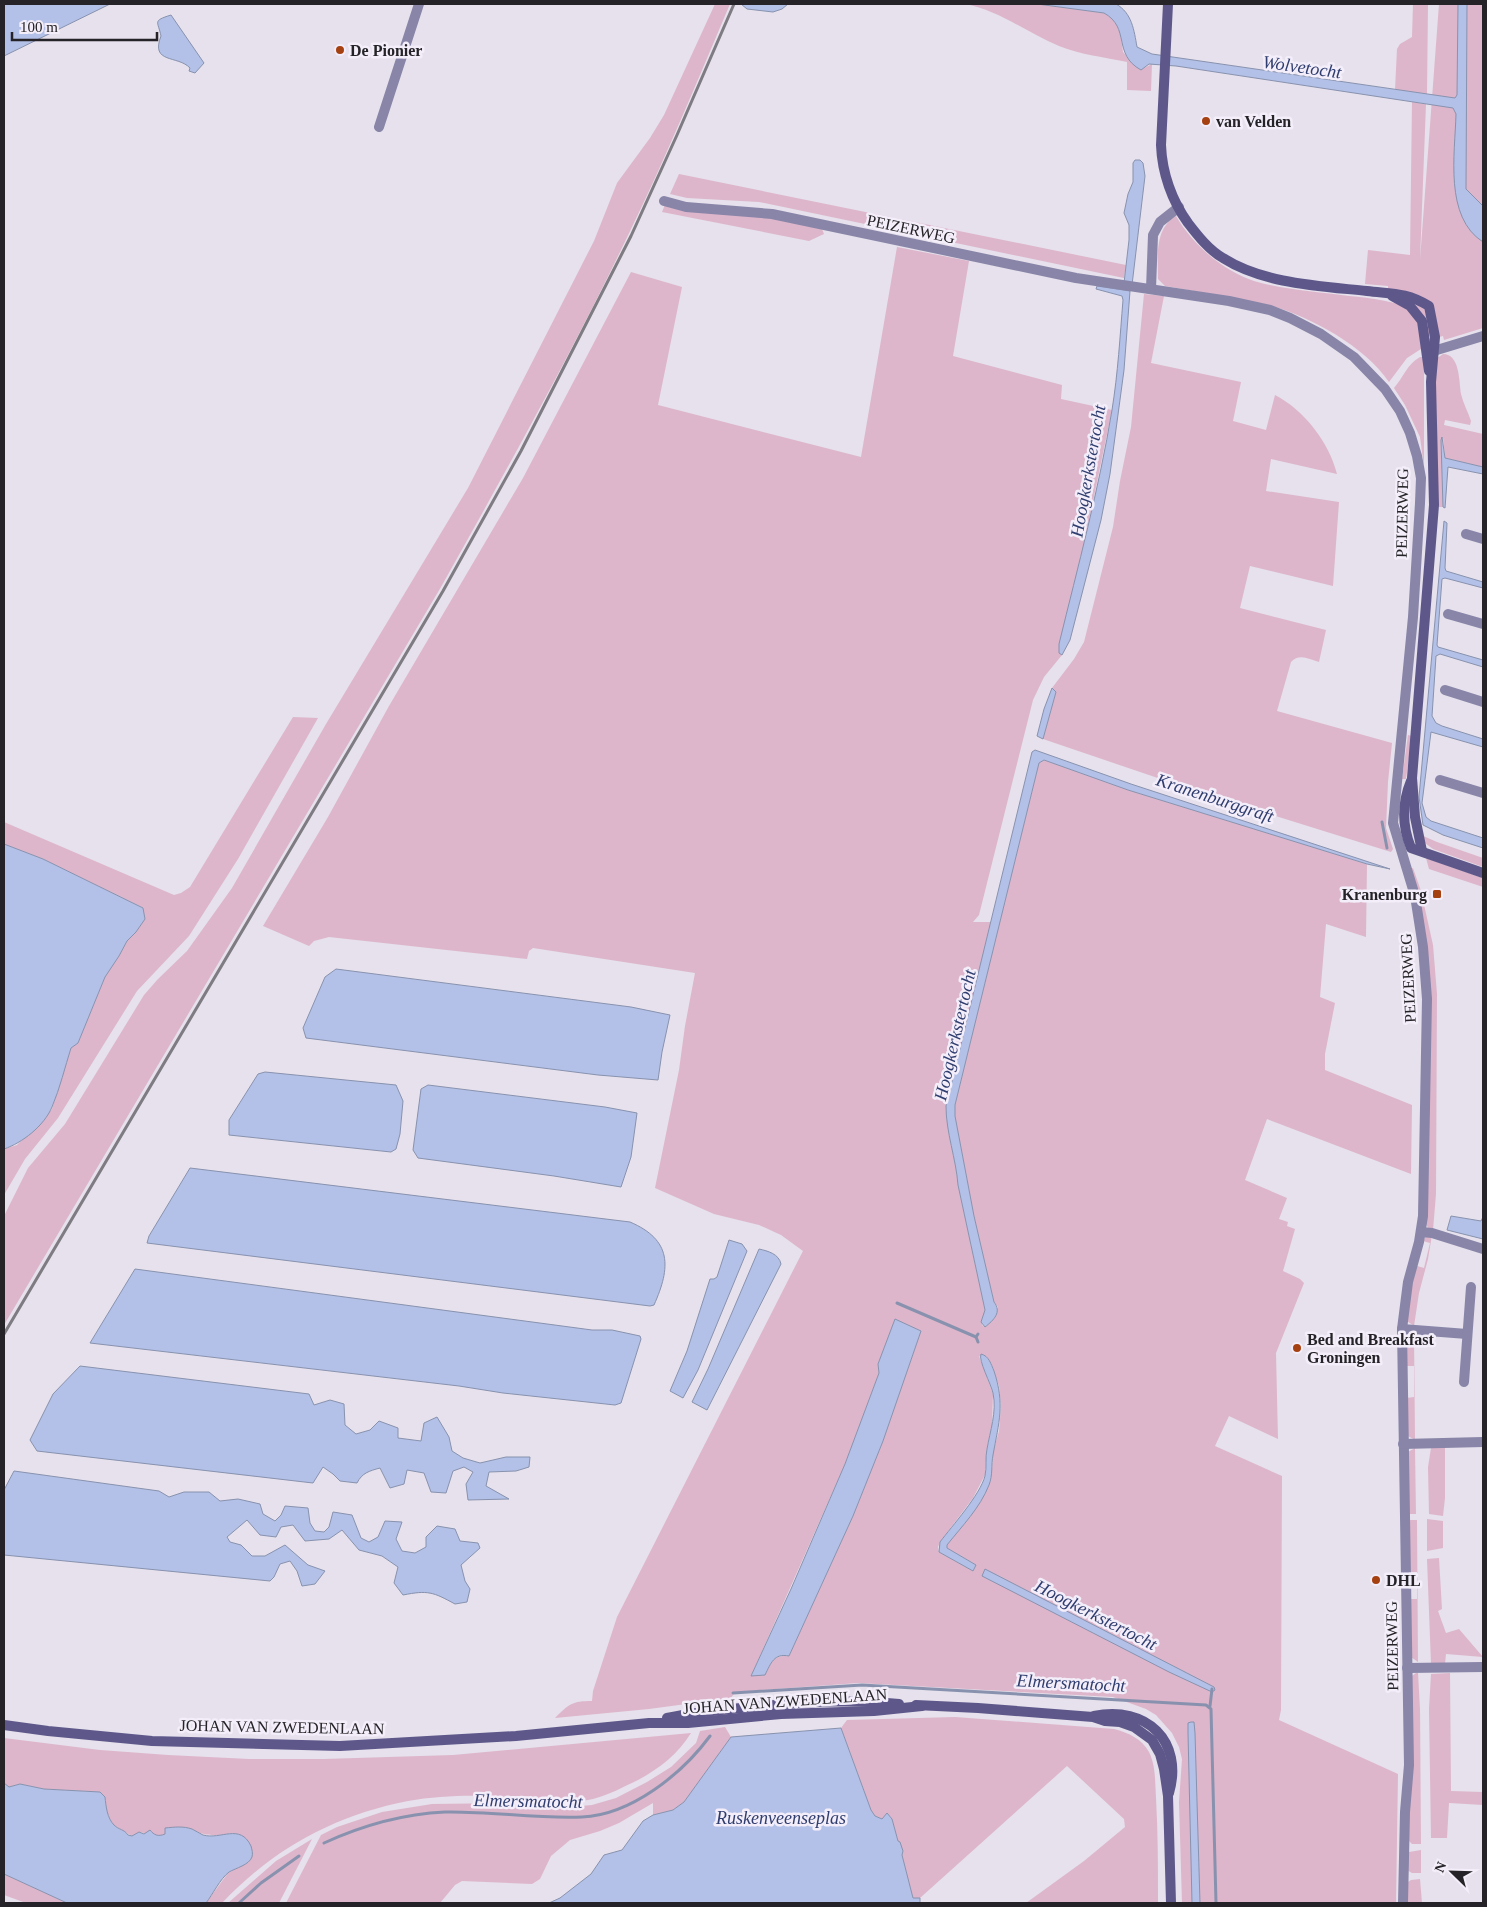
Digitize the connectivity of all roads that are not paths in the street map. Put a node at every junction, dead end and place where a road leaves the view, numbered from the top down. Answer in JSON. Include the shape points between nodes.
{"nodes":[{"id":1,"x":420,"y":4,"type":"edge"},
{"id":2,"x":1168,"y":4,"type":"edge"},
{"id":3,"x":379,"y":127,"type":"dead end"},
{"id":4,"x":664,"y":201,"type":"dead end"},
{"id":5,"x":1179,"y":207,"type":"junction"},
{"id":6,"x":1151,"y":288,"type":"junction"},
{"id":7,"x":1483,"y":336,"type":"edge"},
{"id":8,"x":1430,"y":352,"type":"junction"},
{"id":9,"x":1466,"y":534,"type":"dead end"},
{"id":10,"x":1483,"y":538,"type":"edge"},
{"id":11,"x":1448,"y":614,"type":"dead end"},
{"id":12,"x":1483,"y":624,"type":"edge"},
{"id":13,"x":1445,"y":690,"type":"dead end"},
{"id":14,"x":1483,"y":702,"type":"edge"},
{"id":15,"x":1403,"y":727,"type":"junction"},
{"id":16,"x":1417,"y":729,"type":"junction"},
{"id":17,"x":1412,"y":778,"type":"junction"},
{"id":18,"x":1440,"y":780,"type":"dead end"},
{"id":19,"x":1483,"y":793,"type":"edge"},
{"id":20,"x":1422,"y":851,"type":"junction"},
{"id":21,"x":1483,"y":873,"type":"edge"},
{"id":22,"x":1421,"y":1232,"type":"junction"},
{"id":23,"x":1483,"y":1249,"type":"edge"},
{"id":24,"x":1471,"y":1287,"type":"dead end"},
{"id":25,"x":1402,"y":1328,"type":"junction"},
{"id":26,"x":1467,"y":1334,"type":"junction"},
{"id":27,"x":1464,"y":1382,"type":"dead end"},
{"id":28,"x":1483,"y":1442,"type":"edge"},
{"id":29,"x":1403,"y":1444,"type":"junction"},
{"id":30,"x":1483,"y":1667,"type":"edge"},
{"id":31,"x":1407,"y":1668,"type":"junction"},
{"id":32,"x":4,"y":1725,"type":"edge"},
{"id":33,"x":1171,"y":1903,"type":"edge"},
{"id":34,"x":1404,"y":1903,"type":"edge"}],
"edges":[{"from":1,"to":3,"type":"street"},
{"from":2,"to":5,"type":"main road","name":"PEIZERWEG","via":[[1161,155],[1164,173]]},
{"from":4,"to":6,"type":"street","name":"PEIZERWEG","via":[[686,207],[772,214],[956,254],[1128,287]]},
{"from":5,"to":6,"type":"street","via":[[1160,222],[1153,235]]},
{"from":5,"to":8,"type":"main road","name":"PEIZERWEG","via":[[1210,248],[1251,272],[1309,284],[1408,296],[1429,306],[1434,327]]},
{"from":6,"to":15,"type":"street","name":"PEIZERWEG","via":[[1259,308],[1298,321],[1354,357],[1385,388],[1400,411],[1410,433],[1421,478]]},
{"from":7,"to":8,"type":"street"},
{"from":8,"to":16,"type":"main road","name":"PEIZERWEG","via":[[1434,505]]},
{"from":9,"to":10,"type":"street"},
{"from":11,"to":12,"type":"street"},
{"from":13,"to":14,"type":"street"},
{"from":15,"to":16,"type":"street"},
{"from":15,"to":22,"type":"street","name":"PEIZERWEG","via":[[1393,823],[1419,912],[1426,999]]},
{"from":16,"to":17,"type":"main road","name":"PEIZERWEG"},
{"from":17,"to":20,"type":"main road","name":"PEIZERWEG"},
{"from":17,"to":20,"type":"main road","name":"PEIZERWEG","via":[[1406,794],[1405,829],[1411,848]]},
{"from":18,"to":19,"type":"street"},
{"from":20,"to":21,"type":"main road"},
{"from":22,"to":23,"type":"street"},
{"from":22,"to":25,"type":"street","name":"PEIZERWEG","via":[[1408,1282]]},
{"from":24,"to":26,"type":"street"},
{"from":25,"to":26,"type":"street"},
{"from":25,"to":29,"type":"street","name":"PEIZERWEG"},
{"from":26,"to":27,"type":"street"},
{"from":28,"to":29,"type":"street"},
{"from":29,"to":31,"type":"street","name":"PEIZERWEG"},
{"from":30,"to":31,"type":"street"},
{"from":31,"to":34,"type":"street","name":"PEIZERWEG","via":[[1409,1765]]},
{"from":32,"to":33,"type":"main road","name":"JOHAN VAN ZWEDENLAAN","via":[[152,1741],[340,1746],[922,1706],[1093,1717],[1140,1730],[1152,1740],[1162,1761],[1168,1796]]}]}
